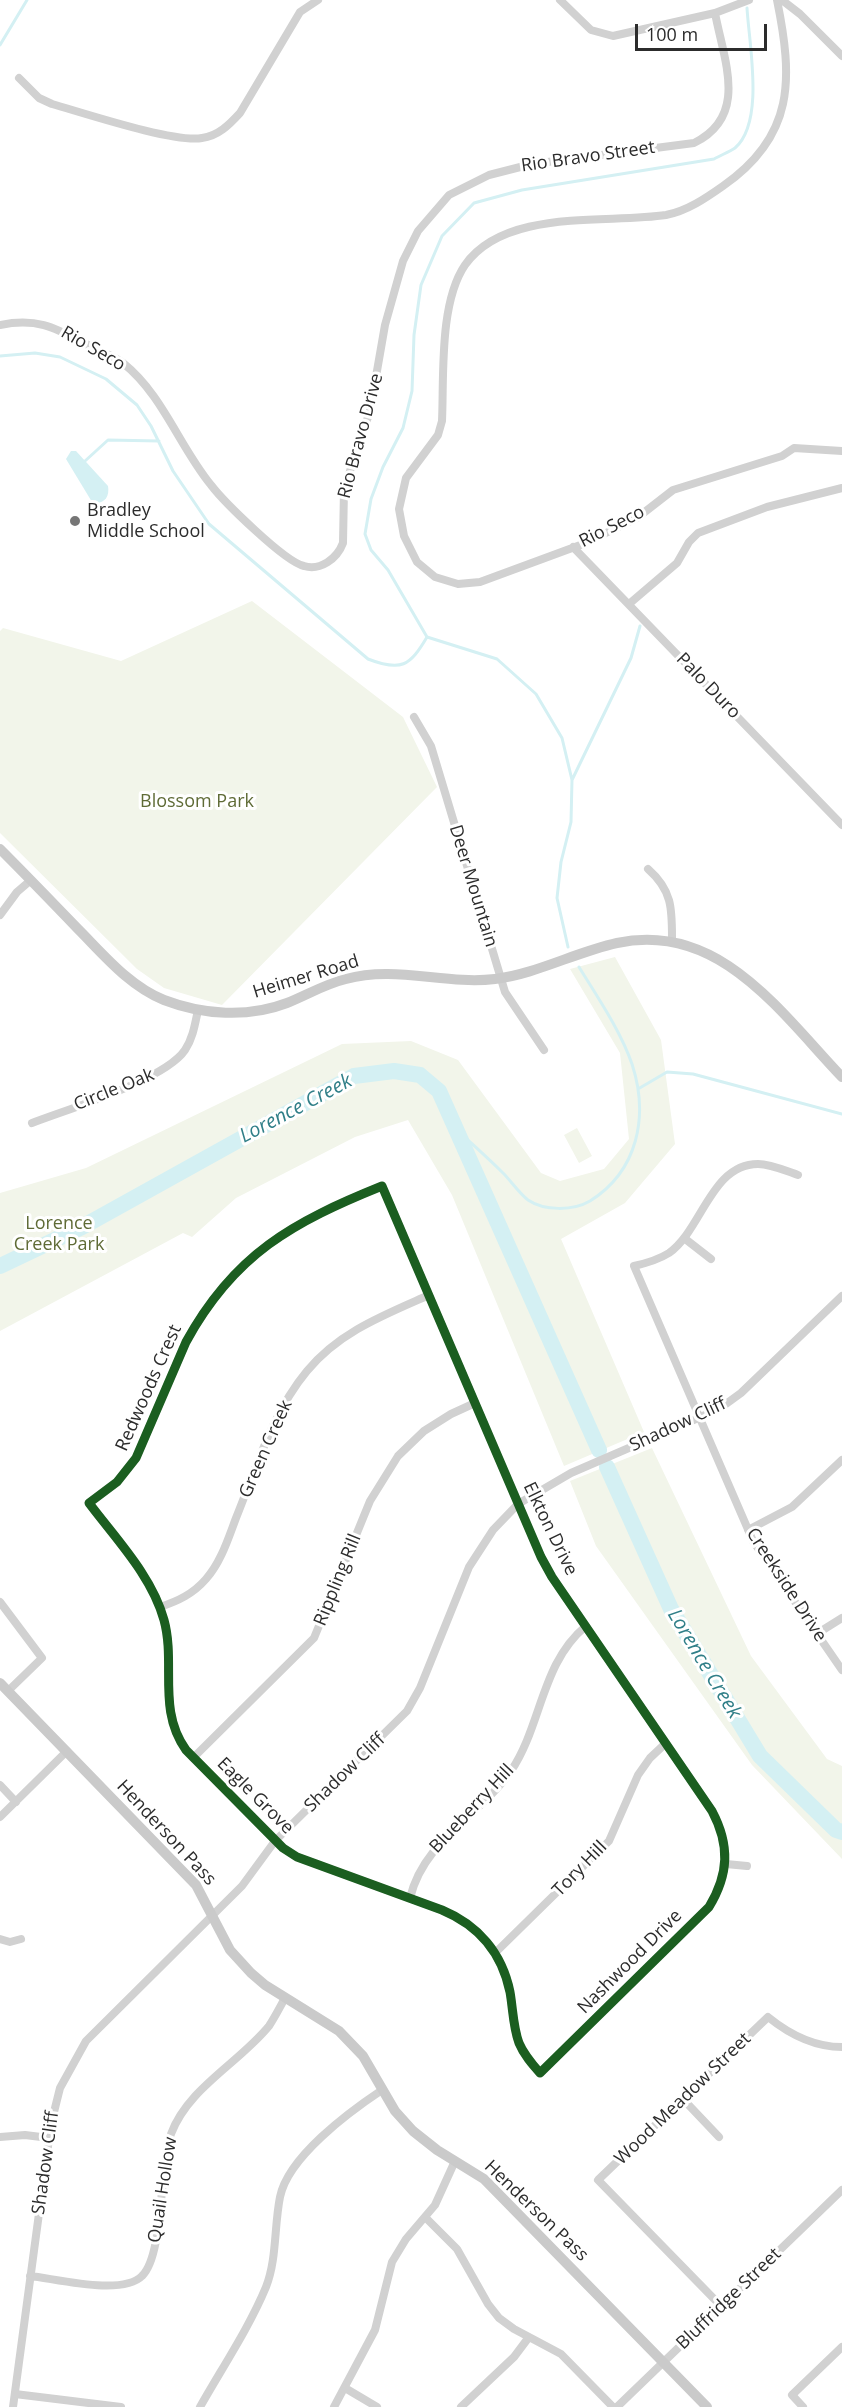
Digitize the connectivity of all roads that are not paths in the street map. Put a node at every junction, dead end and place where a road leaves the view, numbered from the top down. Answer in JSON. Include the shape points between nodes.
{"nodes":[{"id":1,"x":318,"y":0,"type":"edge"},
{"id":2,"x":560,"y":0,"type":"edge"},
{"id":3,"x":749,"y":0,"type":"edge"},
{"id":4,"x":777,"y":0,"type":"edge"},
{"id":5,"x":782,"y":0,"type":"edge"},
{"id":6,"x":715,"y":13,"type":"junction"},
{"id":7,"x":842,"y":56,"type":"edge"},
{"id":8,"x":19,"y":78,"type":"dead end"},
{"id":9,"x":395,"y":287,"type":"joint"},
{"id":10,"x":0,"y":325,"type":"edge"},
{"id":11,"x":842,"y":452,"type":"edge"},
{"id":12,"x":842,"y":488,"type":"edge"},
{"id":13,"x":573,"y":547,"type":"junction"},
{"id":14,"x":341,"y":550,"type":"joint"},
{"id":15,"x":629,"y":604,"type":"junction"},
{"id":16,"x":414,"y":717,"type":"dead end"},
{"id":17,"x":842,"y":825,"type":"edge"},
{"id":18,"x":0,"y":849,"type":"edge"},
{"id":19,"x":648,"y":869,"type":"dead end"},
{"id":20,"x":31,"y":880,"type":"junction"},
{"id":21,"x":0,"y":915,"type":"edge"},
{"id":22,"x":672,"y":941,"type":"junction"},
{"id":23,"x":501,"y":978,"type":"junction"},
{"id":24,"x":198,"y":1010,"type":"junction"},
{"id":25,"x":544,"y":1050,"type":"dead end"},
{"id":26,"x":842,"y":1077,"type":"edge"},
{"id":27,"x":32,"y":1123,"type":"dead end"},
{"id":28,"x":798,"y":1175,"type":"dead end"},
{"id":29,"x":382,"y":1186,"type":"joint"},
{"id":30,"x":684,"y":1238,"type":"junction"},
{"id":31,"x":711,"y":1258,"type":"dead end"},
{"id":32,"x":429,"y":1295,"type":"junction"},
{"id":33,"x":842,"y":1296,"type":"edge"},
{"id":34,"x":475,"y":1403,"type":"junction"},
{"id":35,"x":699,"y":1418,"type":"junction"},
{"id":36,"x":842,"y":1460,"type":"edge"},
{"id":37,"x":89,"y":1503,"type":"joint"},
{"id":38,"x":518,"y":1504,"type":"junction"},
{"id":39,"x":748,"y":1530,"type":"junction"},
{"id":40,"x":0,"y":1602,"type":"edge"},
{"id":41,"x":160,"y":1607,"type":"junction"},
{"id":42,"x":842,"y":1618,"type":"edge"},
{"id":43,"x":586,"y":1626,"type":"junction"},
{"id":44,"x":818,"y":1633,"type":"junction"},
{"id":45,"x":842,"y":1670,"type":"edge"},
{"id":46,"x":4,"y":1687,"type":"edge"},
{"id":47,"x":666,"y":1743,"type":"junction"},
{"id":48,"x":67,"y":1751,"type":"junction"},
{"id":49,"x":193,"y":1758,"type":"junction"},
{"id":50,"x":0,"y":1785,"type":"edge"},
{"id":51,"x":16,"y":1802,"type":"junction"},
{"id":52,"x":0,"y":1817,"type":"edge"},
{"id":53,"x":275,"y":1841,"type":"junction"},
{"id":54,"x":726,"y":1864,"type":"junction"},
{"id":55,"x":747,"y":1866,"type":"dead end"},
{"id":56,"x":410,"y":1898,"type":"junction"},
{"id":57,"x":212,"y":1916,"type":"junction"},
{"id":58,"x":0,"y":1939,"type":"edge"},
{"id":59,"x":21,"y":1940,"type":"dead end"},
{"id":60,"x":495,"y":1953,"type":"junction"},
{"id":61,"x":285,"y":1998,"type":"junction"},
{"id":62,"x":842,"y":2047,"type":"edge"},
{"id":63,"x":540,"y":2073,"type":"joint"},
{"id":64,"x":382,"y":2090,"type":"junction"},
{"id":65,"x":682,"y":2098,"type":"junction"},
{"id":66,"x":0,"y":2137,"type":"edge"},
{"id":67,"x":719,"y":2137,"type":"dead end"},
{"id":68,"x":49,"y":2138,"type":"junction"},
{"id":69,"x":455,"y":2161,"type":"junction"},
{"id":70,"x":842,"y":2190,"type":"edge"},
{"id":71,"x":426,"y":2218,"type":"junction"},
{"id":72,"x":30,"y":2276,"type":"junction"},
{"id":73,"x":721,"y":2306,"type":"junction"},
{"id":74,"x":528,"y":2337,"type":"junction"},
{"id":75,"x":842,"y":2347,"type":"edge"},
{"id":76,"x":663,"y":2362,"type":"junction"},
{"id":77,"x":345,"y":2388,"type":"junction"},
{"id":78,"x":15,"y":2394,"type":"junction"},
{"id":79,"x":13,"y":2407,"type":"edge"},
{"id":80,"x":121,"y":2407,"type":"edge"},
{"id":81,"x":200,"y":2407,"type":"edge"},
{"id":82,"x":334,"y":2407,"type":"edge"},
{"id":83,"x":377,"y":2407,"type":"edge"},
{"id":84,"x":461,"y":2407,"type":"edge"},
{"id":85,"x":615,"y":2407,"type":"edge"},
{"id":86,"x":706,"y":2407,"type":"edge"},
{"id":87,"x":803,"y":2407,"type":"edge"}],
"edges":[{"from":1,"to":8,"type":"street","via":[[300,12],[240,113],[228,126],[202,138],[179,137],[52,104],[39,98]]},
{"from":2,"to":6,"type":"street","via":[[591,30],[613,36]]},
{"from":3,"to":6,"type":"street"},
{"from":4,"to":13,"type":"street","name":"Rio Seco","via":[[785,94],[771,139],[742,172],[702,201],[668,214],[552,222],[497,238],[477,251],[460,274],[448,318],[442,421],[438,435],[406,478],[400,501],[404,536],[417,562],[450,583],[473,583]]},
{"from":5,"to":7,"type":"street"},
{"from":6,"to":9,"type":"street","name":"Rio Bravo Street","via":[[729,102],[720,125],[708,136],[694,143],[532,164],[460,187],[418,231]]},
{"from":9,"to":14,"type":"street","name":"Rio Bravo Drive","via":[[370,411],[344,489]]},
{"from":10,"to":14,"type":"street","name":"Rio Seco","via":[[45,323],[122,362],[152,394],[212,487],[247,522],[298,564],[324,565]]},
{"from":11,"to":13,"type":"street","name":"Rio Seco","via":[[794,447],[752,467],[692,482],[666,493],[637,518]]},
{"from":12,"to":15,"type":"street","via":[[767,507],[698,533],[677,563]]},
{"from":13,"to":15,"type":"street","name":"Palo Duro"},
{"from":15,"to":17,"type":"street","name":"Palo Duro"},
{"from":16,"to":23,"type":"street","name":"Deer Mountain","via":[[431,746]]},
{"from":18,"to":20,"type":"street","name":"Heimer Road"},
{"from":19,"to":22,"type":"street","via":[[665,886],[670,900]]},
{"from":20,"to":21,"type":"street"},
{"from":20,"to":24,"type":"street","name":"Heimer Road","via":[[122,973],[162,999]]},
{"from":22,"to":23,"type":"street","name":"Heimer Road","via":[[643,939],[613,944]]},
{"from":22,"to":26,"type":"street","name":"Heimer Road","via":[[711,954],[738,971]]},
{"from":23,"to":24,"type":"street","name":"Heimer Road","via":[[462,981],[367,974],[333,982],[275,1007],[246,1013]]},
{"from":23,"to":25,"type":"street","name":"Deer Mountain"},
{"from":24,"to":27,"type":"street","name":"Circle Oak","via":[[185,1050],[160,1072]]},
{"from":28,"to":30,"type":"street","via":[[759,1164],[738,1168],[722,1182]]},
{"from":29,"to":32,"type":"street","name":"Elkton Drive"},
{"from":29,"to":37,"type":"street","name":"Redwoods Crest","via":[[291,1227],[228,1280],[186,1342],[128,1471]]},
{"from":30,"to":31,"type":"street"},
{"from":30,"to":35,"type":"street","name":"Creekside Drive","via":[[664,1255],[634,1266]]},
{"from":32,"to":34,"type":"street","name":"Elkton Drive"},
{"from":32,"to":41,"type":"street","name":"Green Creek","via":[[356,1329],[307,1371],[273,1426],[217,1564],[194,1591]]},
{"from":33,"to":35,"type":"street","name":"Shadow Cliff","via":[[734,1399]]},
{"from":34,"to":38,"type":"street","name":"Elkton Drive"},
{"from":34,"to":49,"type":"street","name":"Rippling Rill","via":[[424,1431],[398,1455],[370,1501],[314,1638]]},
{"from":35,"to":38,"type":"street","name":"Shadow Cliff","via":[[571,1473]]},
{"from":35,"to":39,"type":"street","name":"Creekside Drive"},
{"from":36,"to":39,"type":"street","via":[[792,1507]]},
{"from":37,"to":41,"type":"street","name":"Eagle Grove","via":[[146,1580]]},
{"from":38,"to":43,"type":"street","name":"Elkton Drive","via":[[552,1577]]},
{"from":38,"to":53,"type":"street","name":"Shadow Cliff","via":[[493,1530],[469,1567],[407,1711]]},
{"from":39,"to":44,"type":"street","name":"Creekside Drive"},
{"from":40,"to":46,"type":"street","via":[[42,1658]]},
{"from":41,"to":49,"type":"street","name":"Eagle Grove","via":[[170,1650],[170,1716],[180,1742]]},
{"from":42,"to":44,"type":"street"},
{"from":43,"to":47,"type":"street","name":"Elkton Drive"},
{"from":43,"to":56,"type":"street","name":"Blueberry Hill","via":[[568,1642],[558,1658],[512,1769],[423,1863]]},
{"from":44,"to":45,"type":"street","name":"Creekside Drive"},
{"from":46,"to":48,"type":"street","name":"Henderson Pass"},
{"from":47,"to":54,"type":"street","name":"Elkton Drive","via":[[720,1826]]},
{"from":47,"to":60,"type":"street","name":"Tory Hill","via":[[638,1774],[614,1833],[598,1855]]},
{"from":48,"to":51,"type":"street"},
{"from":48,"to":57,"type":"street","name":"Henderson Pass","via":[[188,1875],[204,1896]]},
{"from":49,"to":53,"type":"street","name":"Eagle Grove"},
{"from":50,"to":51,"type":"street"},
{"from":51,"to":52,"type":"street"},
{"from":53,"to":56,"type":"street","name":"Eagle Grove","via":[[297,1857]]},
{"from":53,"to":57,"type":"street","name":"Shadow Cliff","via":[[248,1879]]},
{"from":54,"to":55,"type":"street"},
{"from":54,"to":63,"type":"street","name":"Nashwood Drive","via":[[709,1907]]},
{"from":56,"to":60,"type":"street","name":"Eagle Grove","via":[[462,1920]]},
{"from":57,"to":61,"type":"street","name":"Henderson Pass","via":[[238,1959]]},
{"from":57,"to":68,"type":"street","name":"Shadow Cliff","via":[[86,2041],[60,2088]]},
{"from":58,"to":59,"type":"street"},
{"from":60,"to":63,"type":"street","name":"Eagle Grove","via":[[508,1983],[519,2042]]},
{"from":61,"to":64,"type":"street","name":"Henderson Pass","via":[[339,2031],[363,2056]]},
{"from":61,"to":72,"type":"street","name":"Quail Hollow","via":[[267,2028],[192,2102],[175,2125],[168,2144],[153,2255],[140,2278],[114,2286]]},
{"from":62,"to":65,"type":"street","name":"Wood Meadow Street","via":[[807,2040],[768,2017]]},
{"from":64,"to":69,"type":"street","name":"Henderson Pass","via":[[413,2131]]},
{"from":64,"to":81,"type":"street","via":[[352,2111],[291,2172],[279,2200],[272,2267],[265,2289]]},
{"from":65,"to":67,"type":"street"},
{"from":65,"to":73,"type":"street","name":"Wood Meadow Street","via":[[598,2180]]},
{"from":66,"to":68,"type":"street"},
{"from":68,"to":72,"type":"street","name":"Shadow Cliff"},
{"from":69,"to":71,"type":"street"},
{"from":69,"to":76,"type":"street","name":"Henderson Pass","via":[[484,2179]]},
{"from":70,"to":73,"type":"street","name":"Bluffridge Street"},
{"from":71,"to":74,"type":"street","via":[[457,2249],[488,2304],[500,2318]]},
{"from":71,"to":77,"type":"street","via":[[392,2262],[375,2330]]},
{"from":72,"to":78,"type":"street","name":"Shadow Cliff"},
{"from":73,"to":76,"type":"street","name":"Bluffridge Street"},
{"from":74,"to":84,"type":"street","via":[[514,2356]]},
{"from":74,"to":85,"type":"street","via":[[561,2354]]},
{"from":75,"to":87,"type":"street","via":[[792,2396]]},
{"from":76,"to":85,"type":"street","name":"Bluffridge Street"},
{"from":76,"to":86,"type":"street","name":"Henderson Pass"},
{"from":77,"to":82,"type":"street"},
{"from":77,"to":83,"type":"street"},
{"from":78,"to":79,"type":"street","name":"Shadow Cliff"},
{"from":78,"to":80,"type":"street"}]}
